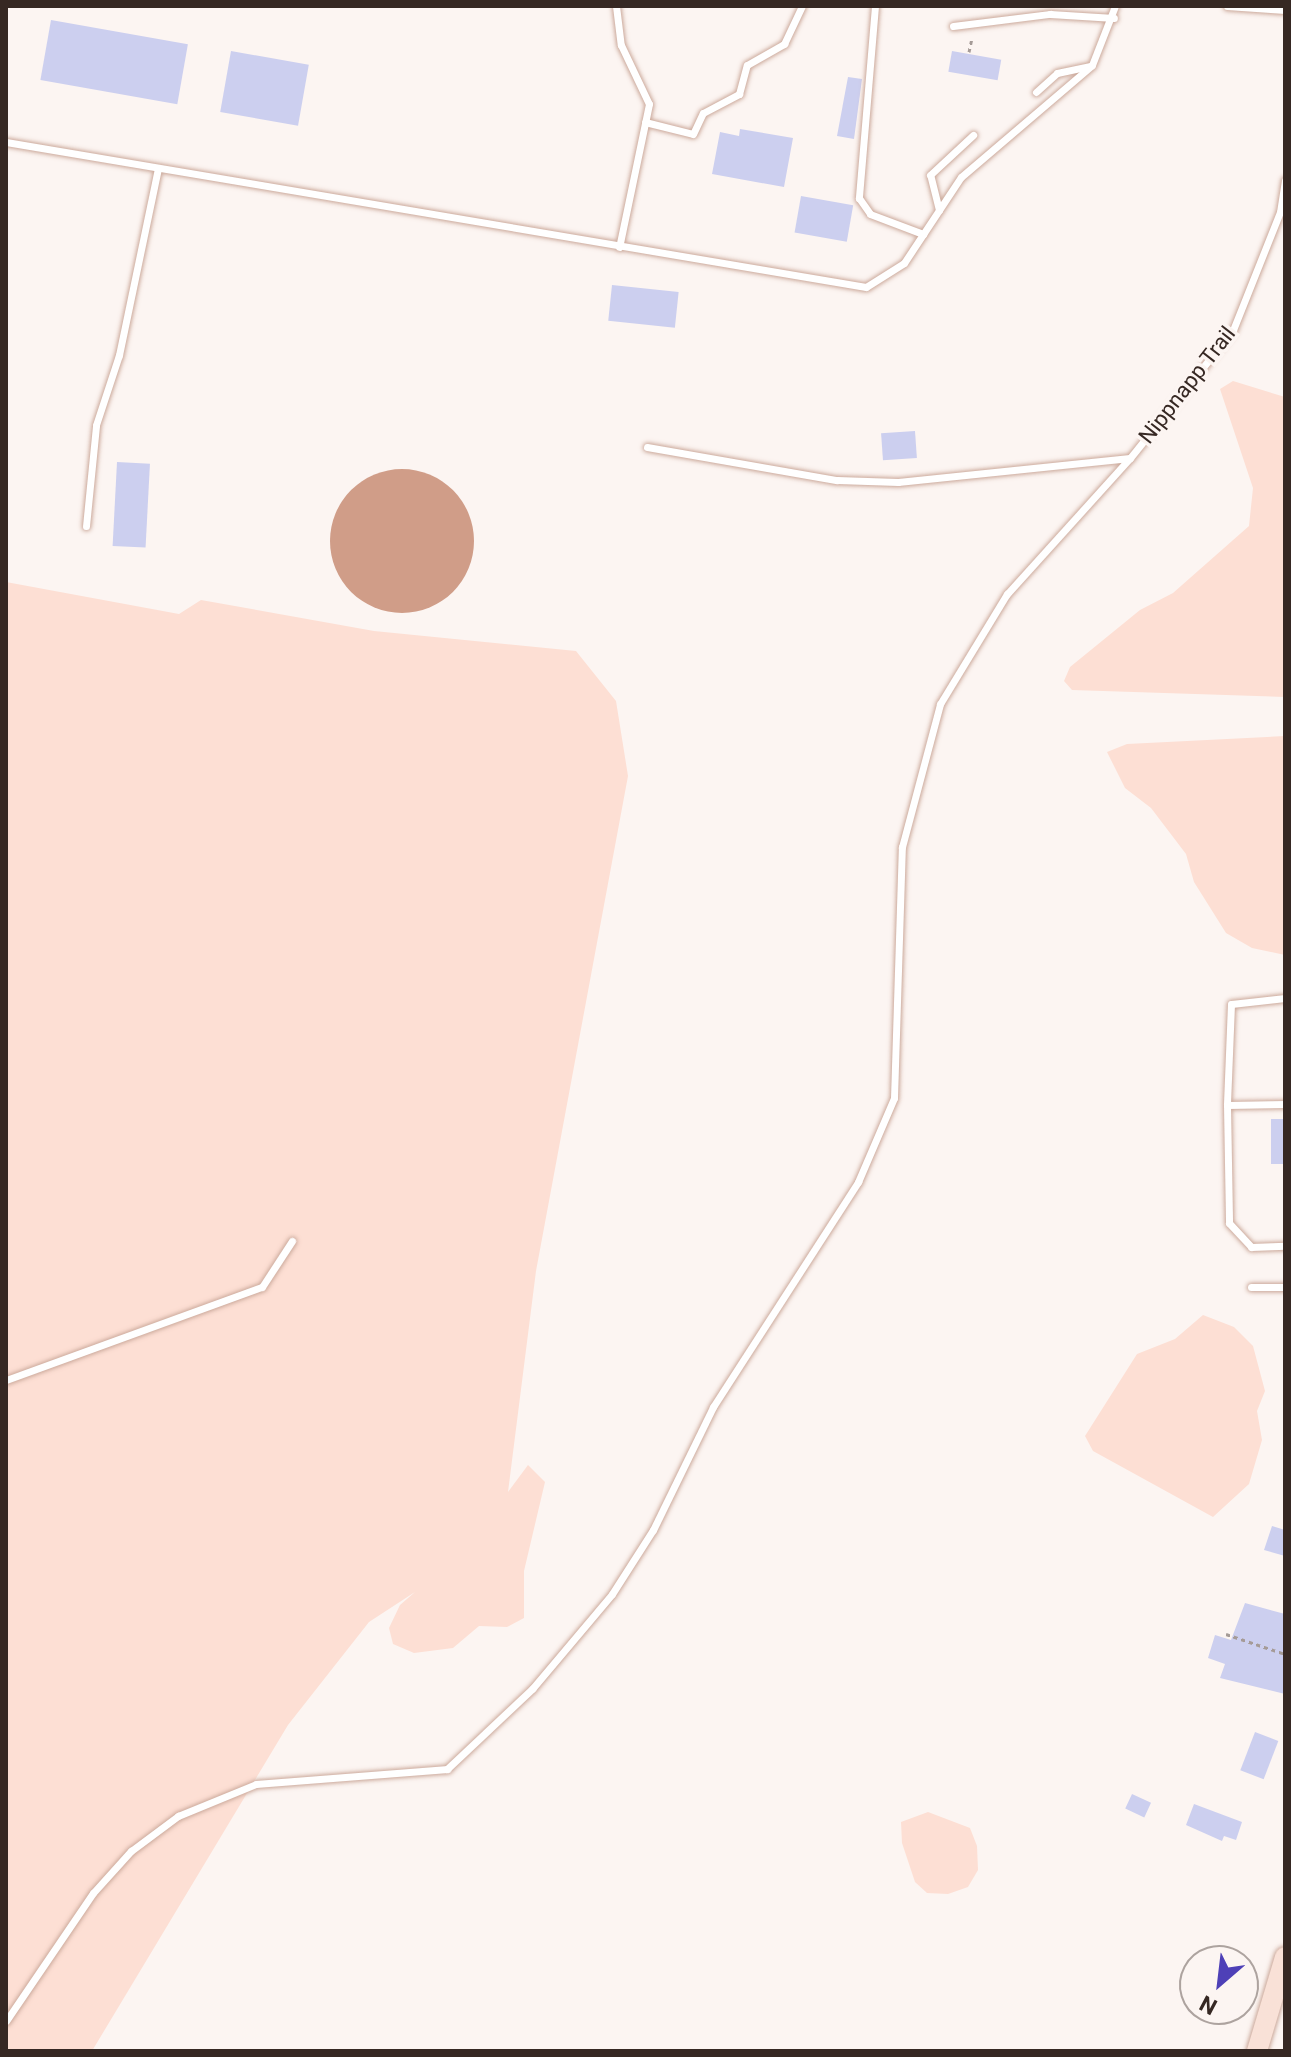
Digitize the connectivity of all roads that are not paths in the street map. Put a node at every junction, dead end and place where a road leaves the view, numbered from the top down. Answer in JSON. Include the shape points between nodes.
{"nodes":[{"id":1,"x":616,"y":6,"type":"edge"},
{"id":2,"x":802,"y":6,"type":"edge"},
{"id":3,"x":875,"y":6,"type":"edge"},
{"id":4,"x":1115,"y":6,"type":"edge"},
{"id":5,"x":1227,"y":6,"type":"edge"},
{"id":6,"x":1285,"y":10,"type":"edge"},
{"id":7,"x":1114,"y":18,"type":"junction"},
{"id":8,"x":953,"y":26,"type":"dead end"},
{"id":9,"x":1092,"y":65,"type":"junction"},
{"id":10,"x":1036,"y":92,"type":"dead end"},
{"id":11,"x":645,"y":122,"type":"junction"},
{"id":12,"x":973,"y":135,"type":"dead end"},
{"id":13,"x":6,"y":142,"type":"edge"},
{"id":14,"x":158,"y":169,"type":"junction"},
{"id":15,"x":1285,"y":180,"type":"edge"},
{"id":16,"x":939,"y":210,"type":"junction"},
{"id":17,"x":923,"y":234,"type":"junction"},
{"id":18,"x":619,"y":247,"type":"junction"},
{"id":19,"x":647,"y":447,"type":"dead end"},
{"id":20,"x":1130,"y":458,"type":"junction"},
{"id":21,"x":86,"y":526,"type":"dead end"},
{"id":22,"x":1285,"y":998,"type":"edge"},
{"id":23,"x":1285,"y":1104,"type":"edge"},
{"id":24,"x":1227,"y":1105,"type":"junction"},
{"id":25,"x":292,"y":1241,"type":"dead end"},
{"id":26,"x":1285,"y":1246,"type":"edge"},
{"id":27,"x":1251,"y":1287,"type":"dead end"},
{"id":28,"x":1285,"y":1287,"type":"edge"},
{"id":29,"x":6,"y":1380,"type":"edge"},
{"id":30,"x":1285,"y":1957,"type":"edge"},
{"id":31,"x":6,"y":2021,"type":"edge"},
{"id":32,"x":1257,"y":2051,"type":"edge"}],
"edges":[{"from":1,"to":11,"type":"lane","via":[[621,45],[645,85]]},
{"from":2,"to":11,"type":"lane","via":[[784,44],[747,65],[739,94],[703,113],[693,134]]},
{"from":3,"to":17,"type":"lane","via":[[859,198],[870,214]]},
{"from":4,"to":7,"type":"lane"},
{"from":5,"to":6,"type":"lane"},
{"from":7,"to":8,"type":"lane","via":[[1050,14]]},
{"from":7,"to":9,"type":"lane"},
{"from":9,"to":10,"type":"lane","via":[[1057,73]]},
{"from":9,"to":16,"type":"lane","via":[[961,177]]},
{"from":11,"to":18,"type":"lane"},
{"from":12,"to":16,"type":"lane","via":[[930,175]]},
{"from":13,"to":14,"type":"lane"},
{"from":14,"to":18,"type":"lane"},
{"from":14,"to":21,"type":"lane","via":[[119,355],[96,425]]},
{"from":15,"to":20,"type":"lane","name":"Nippnapp Trail","via":[[1280,212],[1233,330]]},
{"from":16,"to":17,"type":"lane"},
{"from":17,"to":18,"type":"lane","via":[[904,263],[866,287]]},
{"from":19,"to":20,"type":"lane","name":"Nippnapp Trail","via":[[852,481]]},
{"from":20,"to":31,"type":"lane","via":[[1007,594],[940,704],[902,847],[894,1098],[858,1182],[713,1407],[653,1530],[612,1594],[532,1689],[447,1769],[256,1784],[178,1816],[131,1851],[93,1893]]},
{"from":22,"to":24,"type":"lane","via":[[1231,1004]]},
{"from":23,"to":24,"type":"lane"},
{"from":24,"to":26,"type":"lane","via":[[1229,1223],[1251,1247]]},
{"from":25,"to":29,"type":"lane","via":[[262,1287]]},
{"from":27,"to":28,"type":"lane"},
{"from":30,"to":32,"type":"main road"}]}
